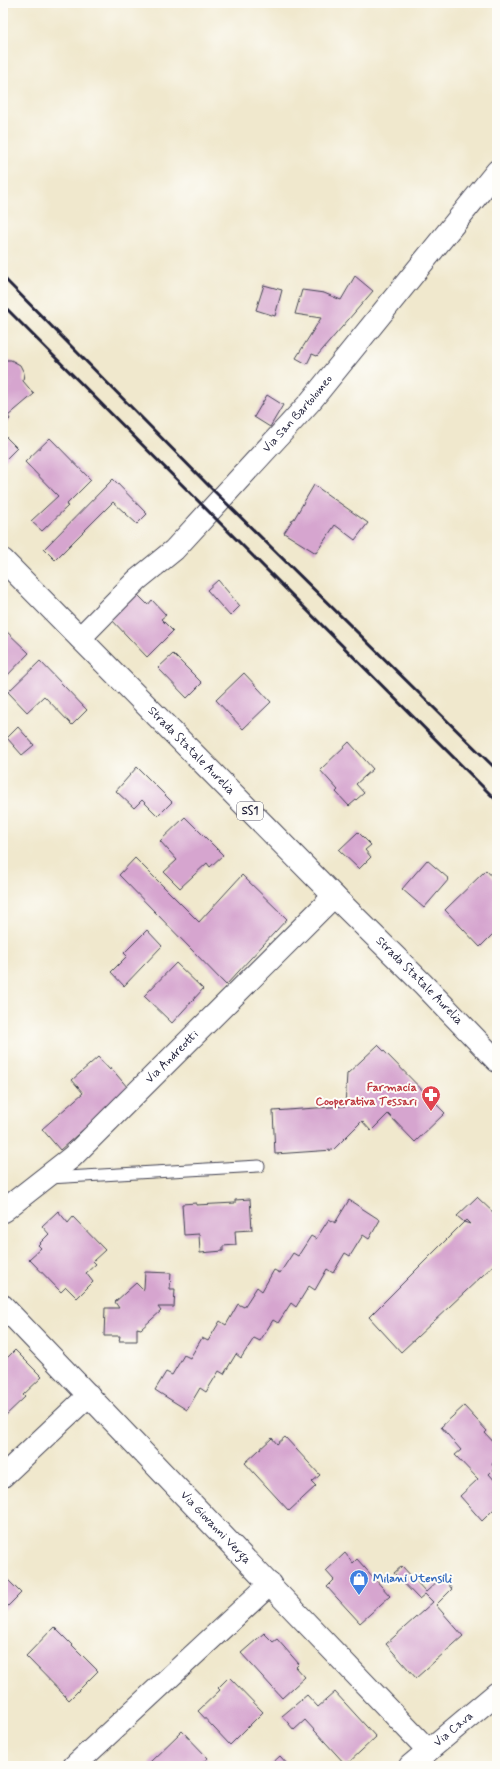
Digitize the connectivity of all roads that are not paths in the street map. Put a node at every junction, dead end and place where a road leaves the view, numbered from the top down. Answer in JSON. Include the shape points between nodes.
{"nodes":[{"id":1,"x":497,"y":171,"type":"edge"},
{"id":2,"x":3,"y":560,"type":"edge"},
{"id":3,"x":80,"y":638,"type":"junction"},
{"id":4,"x":334,"y":896,"type":"junction"},
{"id":5,"x":497,"y":1061,"type":"edge"},
{"id":6,"x":260,"y":1166,"type":"dead end"},
{"id":7,"x":44,"y":1179,"type":"junction"},
{"id":8,"x":3,"y":1211,"type":"edge"},
{"id":9,"x":3,"y":1306,"type":"edge"},
{"id":10,"x":89,"y":1395,"type":"junction"},
{"id":11,"x":3,"y":1476,"type":"edge"},
{"id":12,"x":270,"y":1584,"type":"junction"},
{"id":13,"x":497,"y":1693,"type":"edge"},
{"id":14,"x":428,"y":1750,"type":"junction"},
{"id":15,"x":74,"y":1766,"type":"edge"},
{"id":16,"x":410,"y":1766,"type":"edge"}],
"edges":[{"from":1,"to":3,"type":"street","name":"Via San Bartolomeo","via":[[310,402],[179,545],[137,580]]},
{"from":2,"to":3,"type":"street","name":"Strada Statale Aurelia","number":"SS1"},
{"from":3,"to":4,"type":"street","name":"Strada Statale Aurelia","number":"SS1"},
{"from":4,"to":5,"type":"street","name":"Strada Statale Aurelia","number":"SS1"},
{"from":4,"to":7,"type":"street","name":"Via Andreotti","via":[[72,1157]]},
{"from":6,"to":7,"type":"lane"},
{"from":7,"to":8,"type":"street","name":"Via Andreotti"},
{"from":9,"to":10,"type":"street","name":"Via Giovanni Verga"},
{"from":10,"to":11,"type":"street"},
{"from":10,"to":12,"type":"street","name":"Via Giovanni Verga"},
{"from":12,"to":14,"type":"street","name":"Via Giovanni Verga"},
{"from":12,"to":15,"type":"street"},
{"from":13,"to":14,"type":"street","name":"Via Cava"},
{"from":14,"to":16,"type":"street","name":"Via Cava"}]}
